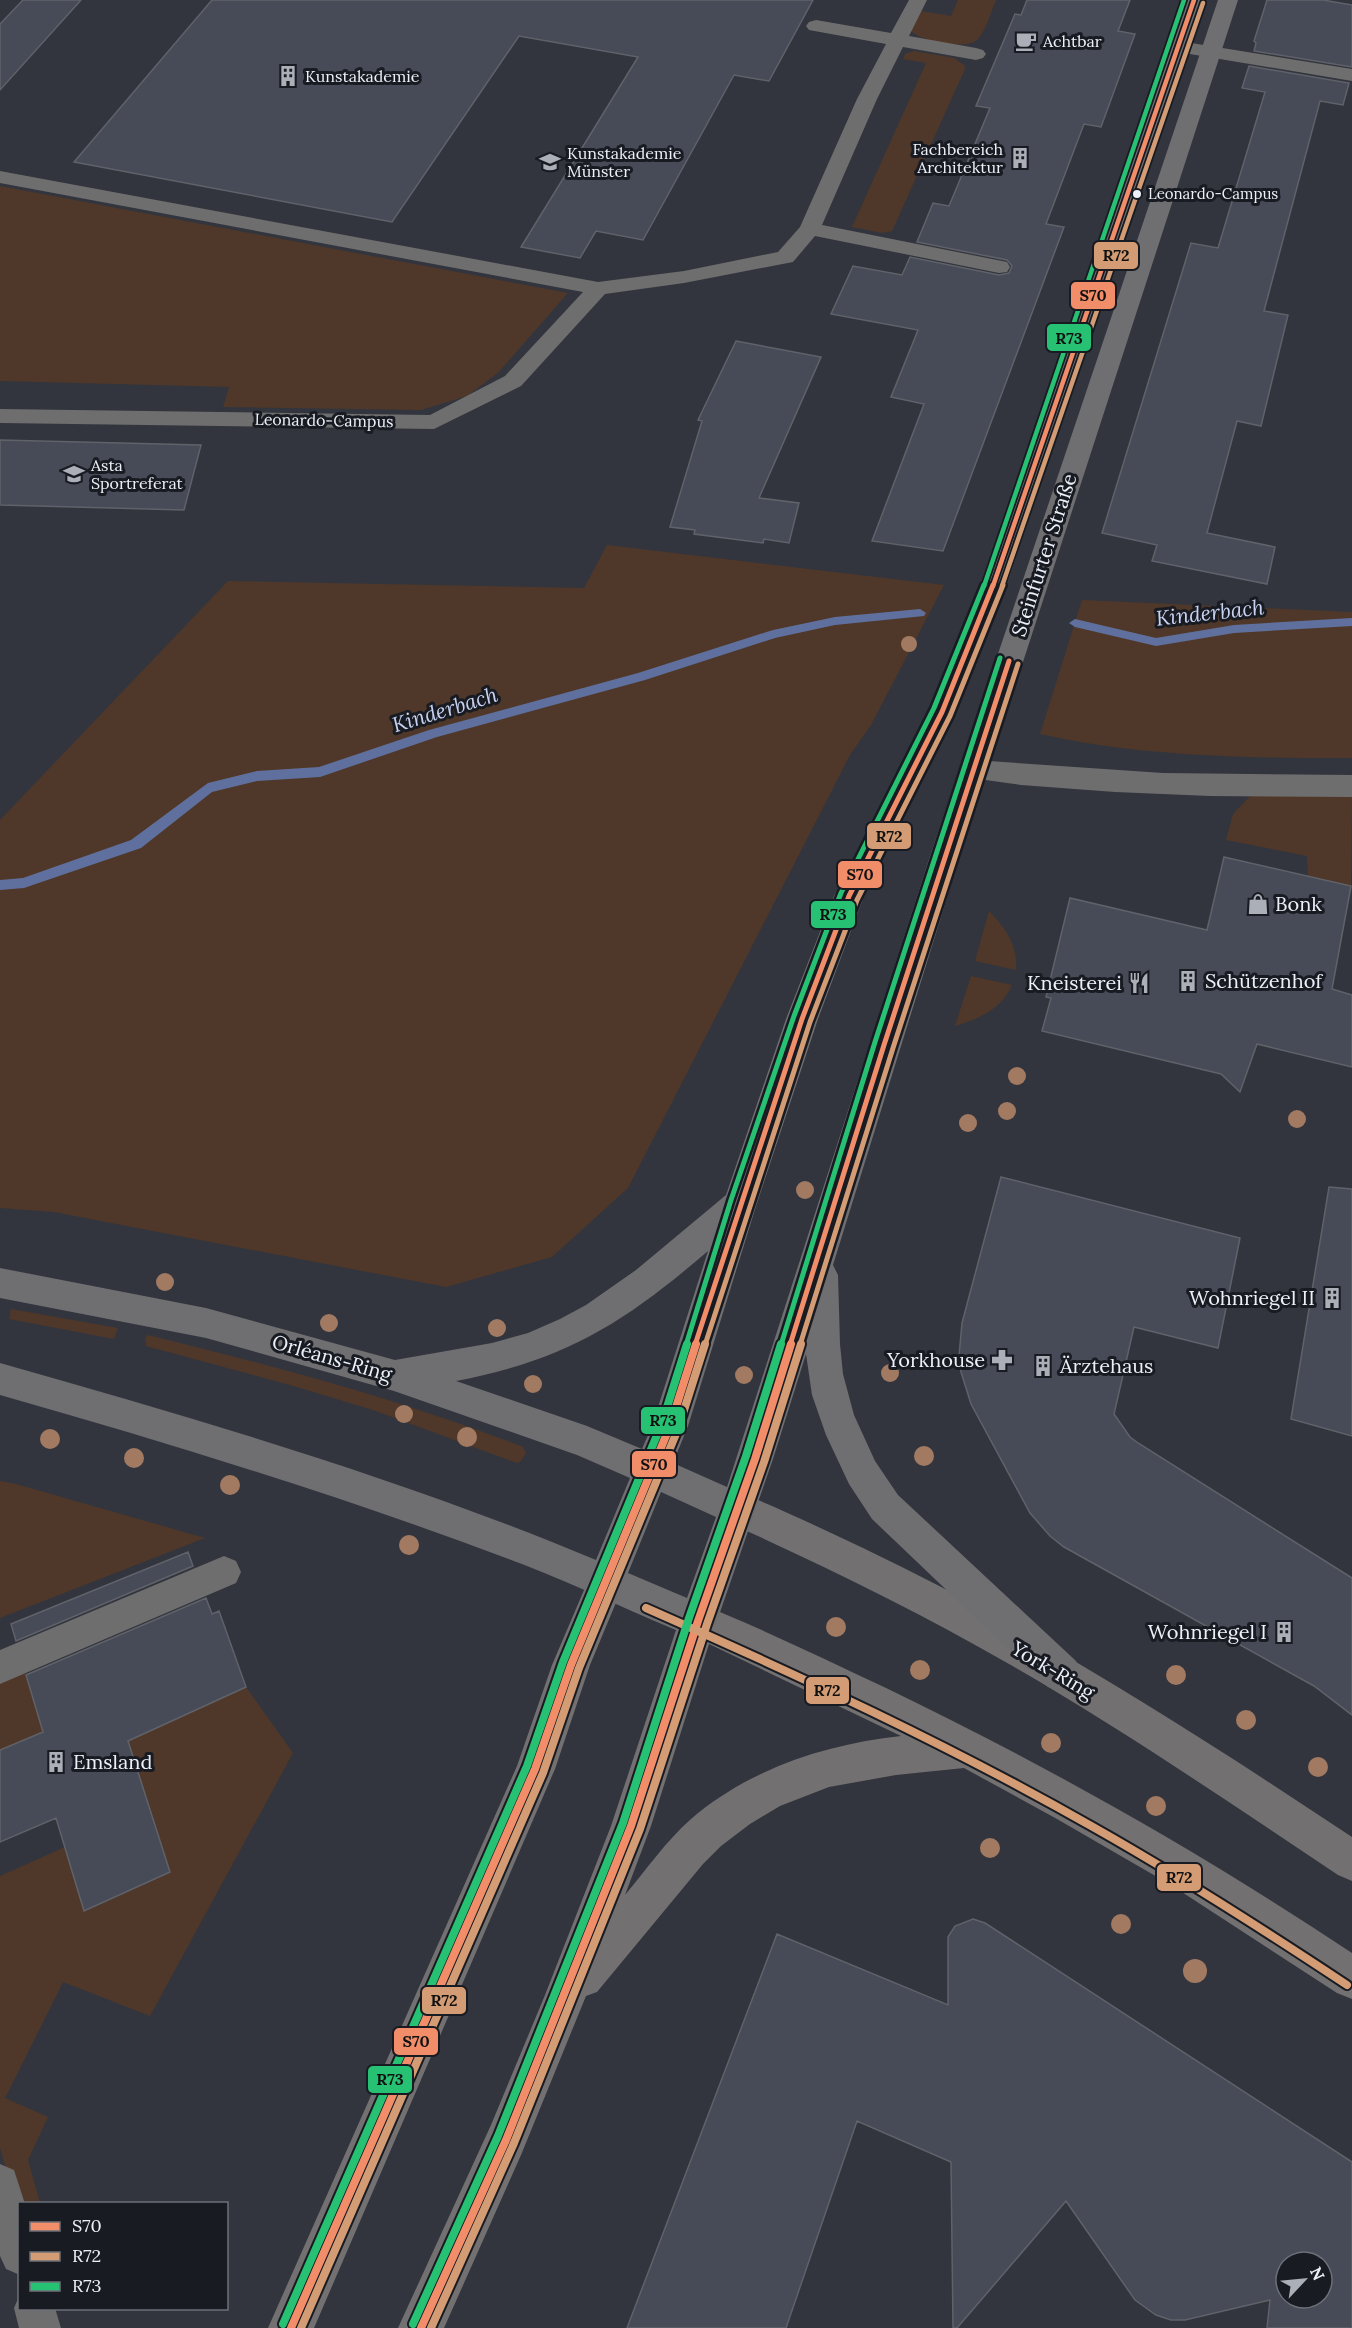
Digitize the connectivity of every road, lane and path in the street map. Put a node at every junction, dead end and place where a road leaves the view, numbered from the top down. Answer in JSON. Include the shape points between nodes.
{"nodes":[{"id":1,"x":918,"y":0,"type":"edge"},
{"id":2,"x":1194,"y":0,"type":"edge"},
{"id":3,"x":1228,"y":0,"type":"edge"},
{"id":4,"x":816,"y":27,"type":"dead end"},
{"id":5,"x":896,"y":40,"type":"junction"},
{"id":6,"x":1179,"y":47,"type":"junction"},
{"id":7,"x":1210,"y":52,"type":"junction"},
{"id":8,"x":976,"y":54,"type":"dead end"},
{"id":9,"x":1352,"y":75,"type":"edge"},
{"id":10,"x":0,"y":177,"type":"edge"},
{"id":11,"x":810,"y":229,"type":"junction"},
{"id":12,"x":999,"y":267,"type":"dead end"},
{"id":13,"x":598,"y":288,"type":"junction"},
{"id":14,"x":0,"y":416,"type":"edge"},
{"id":15,"x":974,"y":770,"type":"junction"},
{"id":16,"x":1352,"y":786,"type":"edge"},
{"id":17,"x":740,"y":1203,"type":"junction"},
{"id":18,"x":820,"y":1249,"type":"junction"},
{"id":19,"x":0,"y":1283,"type":"edge"},
{"id":20,"x":394,"y":1375,"type":"junction"},
{"id":21,"x":0,"y":1379,"type":"edge"},
{"id":22,"x":652,"y":1472,"type":"junction"},
{"id":23,"x":738,"y":1509,"type":"junction"},
{"id":24,"x":224,"y":1572,"type":"dead end"},
{"id":25,"x":606,"y":1581,"type":"junction"},
{"id":26,"x":698,"y":1621,"type":"junction"},
{"id":27,"x":0,"y":1667,"type":"edge"},
{"id":28,"x":1062,"y":1674,"type":"junction"},
{"id":29,"x":969,"y":1749,"type":"junction"},
{"id":30,"x":1352,"y":1861,"type":"edge"},
{"id":31,"x":1352,"y":1978,"type":"edge"},
{"id":32,"x":565,"y":1997,"type":"junction"},
{"id":33,"x":0,"y":2184,"type":"edge"},
{"id":34,"x":18,"y":2248,"type":"edge"},
{"id":35,"x":35,"y":2310,"type":"edge"},
{"id":36,"x":40,"y":2328,"type":"edge"},
{"id":37,"x":291,"y":2328,"type":"edge"},
{"id":38,"x":421,"y":2328,"type":"edge"}],
"edges":[{"from":1,"to":5,"type":"lane"},
{"from":2,"to":6,"type":"main road","name":"Steinfurter Straße"},
{"from":3,"to":7,"type":"main road","name":"Steinfurter Straße"},
{"from":4,"to":5,"type":"lane"},
{"from":5,"to":8,"type":"lane"},
{"from":5,"to":11,"type":"lane"},
{"from":6,"to":7,"type":"lane"},
{"from":6,"to":17,"type":"main road","name":"Steinfurter Straße","via":[[995,581],[942,712],[849,896]]},
{"from":7,"to":9,"type":"lane"},
{"from":7,"to":15,"type":"main road","name":"Steinfurter Straße"},
{"from":10,"to":13,"type":"lane"},
{"from":11,"to":12,"type":"lane"},
{"from":11,"to":13,"type":"lane","via":[[785,257],[684,277]]},
{"from":13,"to":14,"type":"lane","name":"Leonardo-Campus","via":[[513,381],[434,422]]},
{"from":15,"to":16,"type":"street","via":[[1258,788]]},
{"from":15,"to":18,"type":"main road","name":"Steinfurter Straße"},
{"from":17,"to":20,"type":"main road","via":[[649,1279],[579,1326],[547,1342],[449,1367]]},
{"from":17,"to":22,"type":"main road","name":"Steinfurter Straße"},
{"from":18,"to":23,"type":"main road","name":"Steinfurter Straße"},
{"from":18,"to":28,"type":"main road","via":[[823,1355],[837,1416],[871,1489],[885,1507]]},
{"from":19,"to":20,"type":"main road","name":"Orléans-Ring","via":[[206,1323]]},
{"from":20,"to":22,"type":"main road","name":"Orléans-Ring","via":[[586,1442]]},
{"from":21,"to":25,"type":"main road","via":[[193,1434],[356,1487]]},
{"from":22,"to":23,"type":"main road","name":"Orléans-Ring"},
{"from":22,"to":25,"type":"main road","name":"Steinfurter Straße"},
{"from":23,"to":26,"type":"main road","name":"Steinfurter Straße"},
{"from":23,"to":28,"type":"main road","name":"York-Ring","via":[[877,1574]]},
{"from":24,"to":27,"type":"lane"},
{"from":25,"to":26,"type":"main road"},
{"from":25,"to":37,"type":"main road","name":"Steinfurter Straße","via":[[571,1665],[535,1769]]},
{"from":26,"to":29,"type":"main road"},
{"from":26,"to":32,"type":"main road","name":"Steinfurter Straße","via":[[631,1826]]},
{"from":28,"to":30,"type":"main road","name":"York-Ring"},
{"from":29,"to":31,"type":"main road","via":[[1199,1878]]},
{"from":29,"to":32,"type":"main road","via":[[848,1762],[790,1780],[749,1802],[720,1821],[692,1847]]},
{"from":32,"to":38,"type":"main road","name":"Steinfurter Straße"},
{"from":33,"to":34,"type":"lane"},
{"from":35,"to":36,"type":"lane"}]}
